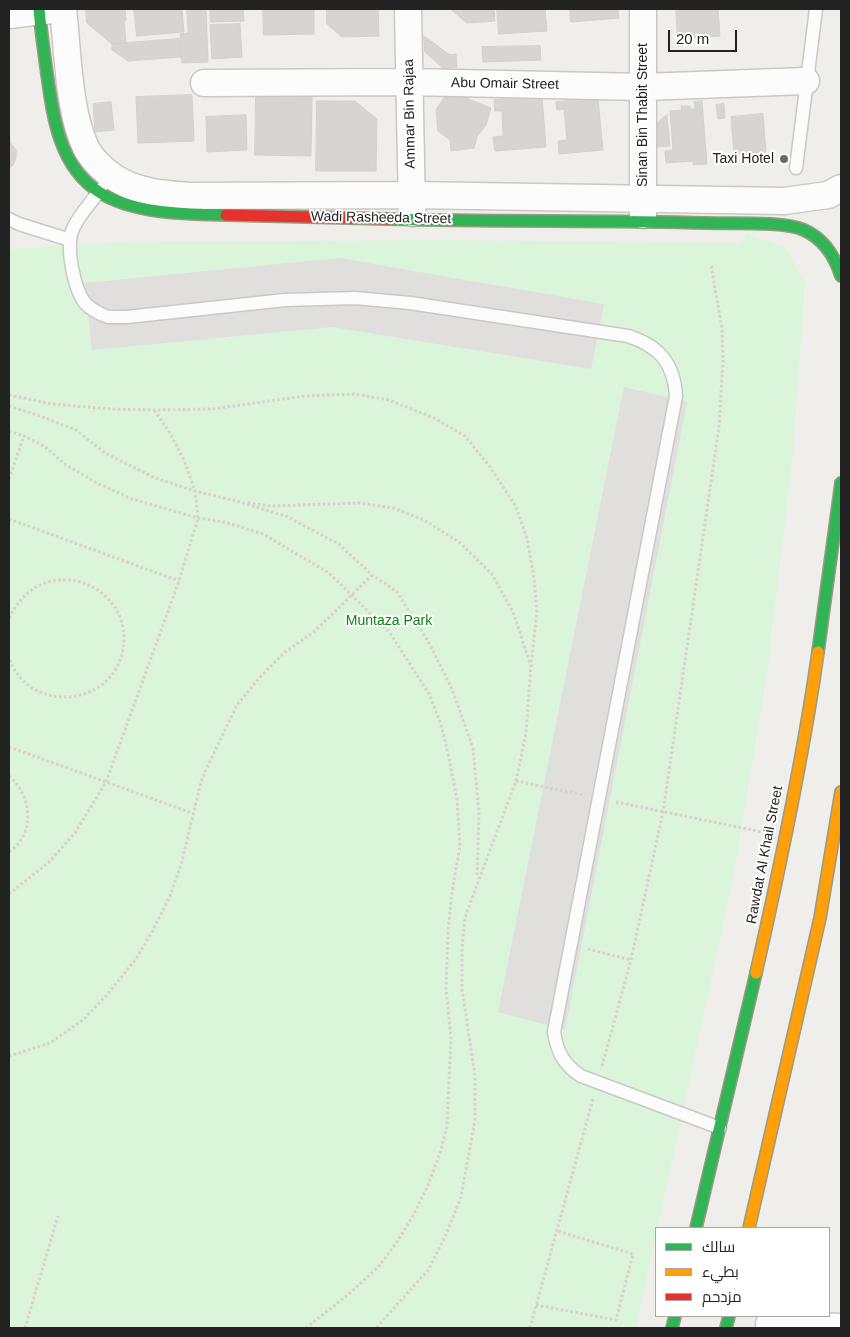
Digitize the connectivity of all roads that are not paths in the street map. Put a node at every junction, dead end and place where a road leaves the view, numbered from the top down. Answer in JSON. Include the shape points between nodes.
{"nodes":[{"id":1,"x":408,"y":9,"type":"edge"},
{"id":2,"x":643,"y":9,"type":"edge"},
{"id":3,"x":816,"y":9,"type":"edge"},
{"id":4,"x":51,"y":10,"type":"edge"},
{"id":5,"x":9,"y":15,"type":"edge"},
{"id":6,"x":409,"y":82,"type":"junction"},
{"id":7,"x":806,"y":82,"type":"junction"},
{"id":8,"x":204,"y":83,"type":"dead end"},
{"id":9,"x":643,"y":86,"type":"junction"},
{"id":10,"x":796,"y":168,"type":"dead end"},
{"id":11,"x":105,"y":184,"type":"junction"},
{"id":12,"x":841,"y":188,"type":"edge"},
{"id":13,"x":411,"y":208,"type":"junction"},
{"id":14,"x":643,"y":209,"type":"junction"},
{"id":15,"x":9,"y":219,"type":"edge"},
{"id":16,"x":70,"y":240,"type":"junction"},
{"id":17,"x":841,"y":276,"type":"edge"},
{"id":18,"x":841,"y":483,"type":"edge"},
{"id":19,"x":841,"y":792,"type":"edge"},
{"id":20,"x":841,"y":885,"type":"edge"},
{"id":21,"x":820,"y":918,"type":"junction"},
{"id":22,"x":720,"y":1128,"type":"junction"},
{"id":23,"x":696,"y":1227,"type":"edge"},
{"id":24,"x":749,"y":1227,"type":"edge"},
{"id":25,"x":769,"y":1324,"type":"dead end"},
{"id":26,"x":841,"y":1327,"type":"edge"}],
"edges":[{"from":1,"to":6,"type":"street","name":"Ammar Bin Rajaa"},
{"from":2,"to":9,"type":"street","name":"Sinan Bin Thabit Street"},
{"from":3,"to":7,"type":"lane"},
{"from":4,"to":5,"type":"street"},
{"from":4,"to":11,"type":"street","name":"Wadi Rasheeda Street","via":[[78,126]]},
{"from":6,"to":8,"type":"street","name":"Abu Omair Street"},
{"from":6,"to":9,"type":"street","name":"Abu Omair Street"},
{"from":6,"to":13,"type":"street","name":"Ammar Bin Rajaa"},
{"from":7,"to":9,"type":"street","name":"Abu Omair Street"},
{"from":7,"to":10,"type":"lane"},
{"from":9,"to":14,"type":"street","name":"Sinan Bin Thabit Street"},
{"from":11,"to":13,"type":"street","name":"Wadi Rasheeda Street","via":[[123,183],[157,193],[190,196]]},
{"from":11,"to":16,"type":"lane","via":[[80,217]]},
{"from":12,"to":14,"type":"street","name":"Wadi Rasheeda Street","via":[[828,195],[784,201]]},
{"from":13,"to":14,"type":"street","name":"Wadi Rasheeda Street"},
{"from":14,"to":17,"type":"main road","name":"Wadi Rasheeda Street","via":[[804,230],[823,243],[836,261]]},
{"from":15,"to":16,"type":"lane"},
{"from":16,"to":22,"type":"lane","via":[[72,266],[80,296],[92,310],[108,317],[308,299],[379,299],[628,336],[653,347],[663,357],[673,376],[676,396],[554,1032],[561,1058],[581,1076]]},
{"from":18,"to":22,"type":"main road","name":"Rawdat Al Khail Street","via":[[810,706],[769,915]]},
{"from":19,"to":21,"type":"main road"},
{"from":20,"to":21,"type":"street"},
{"from":21,"to":24,"type":"main road"},
{"from":22,"to":23,"type":"main road","name":"Rawdat Al Khail Street"},
{"from":25,"to":26,"type":"street"}]}
